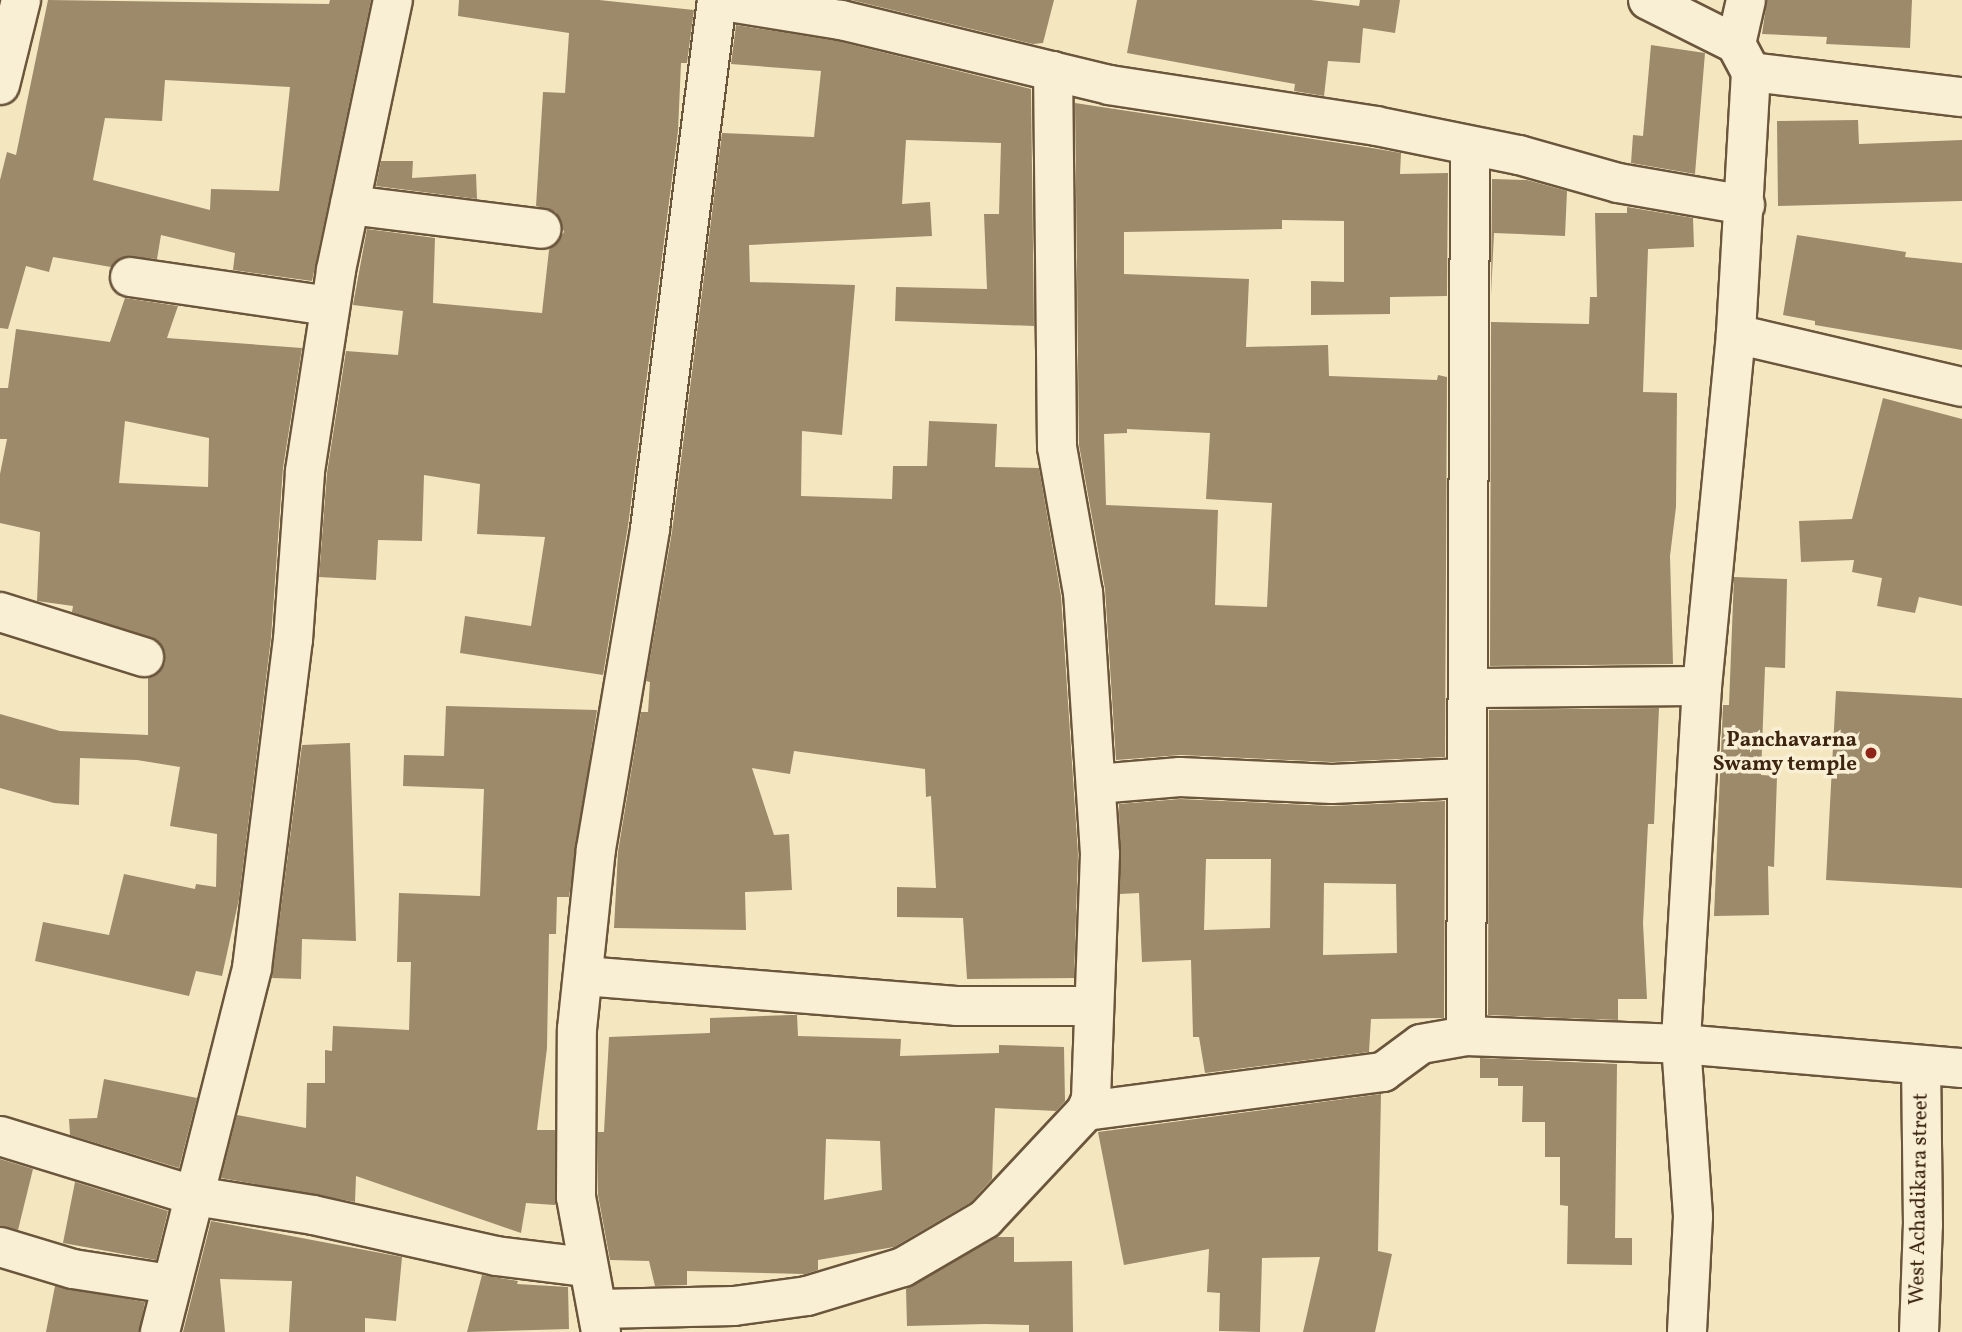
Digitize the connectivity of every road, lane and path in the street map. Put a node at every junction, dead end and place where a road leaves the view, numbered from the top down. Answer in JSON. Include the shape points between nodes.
{"nodes":[{"id":1,"x":21,"y":0,"type":"edge"},
{"id":2,"x":393,"y":0,"type":"edge"},
{"id":3,"x":717,"y":0,"type":"edge"},
{"id":4,"x":1648,"y":0,"type":"edge"},
{"id":5,"x":1746,"y":0,"type":"edge"},
{"id":6,"x":818,"y":8,"type":"edge"},
{"id":7,"x":1743,"y":58,"type":"junction"},
{"id":8,"x":1053,"y":71,"type":"junction"},
{"id":9,"x":0,"y":85,"type":"edge"},
{"id":10,"x":1962,"y":97,"type":"edge"},
{"id":11,"x":1471,"y":147,"type":"junction"},
{"id":12,"x":350,"y":205,"type":"junction"},
{"id":13,"x":1745,"y":205,"type":"junction"},
{"id":14,"x":542,"y":229,"type":"dead end"},
{"id":15,"x":130,"y":277,"type":"dead end"},
{"id":16,"x":330,"y":306,"type":"junction"},
{"id":17,"x":1736,"y":334,"type":"junction"},
{"id":18,"x":1962,"y":387,"type":"edge"},
{"id":19,"x":0,"y":612,"type":"edge"},
{"id":20,"x":145,"y":657,"type":"dead end"},
{"id":21,"x":1702,"y":686,"type":"junction"},
{"id":22,"x":1470,"y":688,"type":"junction"},
{"id":23,"x":1465,"y":778,"type":"junction"},
{"id":24,"x":1097,"y":784,"type":"junction"},
{"id":25,"x":584,"y":976,"type":"junction"},
{"id":26,"x":1094,"y":1006,"type":"junction"},
{"id":27,"x":1466,"y":1036,"type":"junction"},
{"id":28,"x":1681,"y":1044,"type":"junction"},
{"id":29,"x":1921,"y":1067,"type":"junction"},
{"id":30,"x":1962,"y":1068,"type":"edge"},
{"id":31,"x":1086,"y":1111,"type":"junction"},
{"id":32,"x":0,"y":1136,"type":"edge"},
{"id":33,"x":195,"y":1196,"type":"junction"},
{"id":34,"x":0,"y":1247,"type":"edge"},
{"id":35,"x":586,"y":1267,"type":"junction"},
{"id":36,"x":170,"y":1284,"type":"junction"},
{"id":37,"x":600,"y":1320,"type":"edge"},
{"id":38,"x":160,"y":1332,"type":"edge"},
{"id":39,"x":1687,"y":1332,"type":"edge"},
{"id":40,"x":1919,"y":1332,"type":"edge"}],
"edges":[{"from":1,"to":9,"type":"street"},
{"from":2,"to":12,"type":"street"},
{"from":3,"to":6,"type":"street"},
{"from":3,"to":25,"type":"street","via":[[650,529],[596,849]]},
{"from":4,"to":7,"type":"street"},
{"from":5,"to":7,"type":"street"},
{"from":6,"to":8,"type":"street"},
{"from":7,"to":10,"type":"street"},
{"from":7,"to":13,"type":"street"},
{"from":8,"to":11,"type":"street","via":[[1187,98],[1376,126]]},
{"from":8,"to":24,"type":"street","via":[[1058,447],[1083,593]]},
{"from":11,"to":13,"type":"street","via":[[1618,183]]},
{"from":11,"to":22,"type":"street","via":[[1471,530],[1466,566]]},
{"from":12,"to":14,"type":"street"},
{"from":12,"to":16,"type":"street"},
{"from":13,"to":17,"type":"street"},
{"from":15,"to":16,"type":"street"},
{"from":16,"to":33,"type":"street","via":[[305,471],[289,680],[252,968]]},
{"from":17,"to":18,"type":"street"},
{"from":17,"to":21,"type":"street"},
{"from":19,"to":20,"type":"street"},
{"from":21,"to":22,"type":"street"},
{"from":21,"to":28,"type":"street"},
{"from":22,"to":23,"type":"street"},
{"from":23,"to":24,"type":"street","via":[[1332,784],[1180,777]]},
{"from":23,"to":27,"type":"street"},
{"from":24,"to":26,"type":"street","via":[[1100,854]]},
{"from":25,"to":26,"type":"street","via":[[956,1006]]},
{"from":25,"to":35,"type":"street","via":[[577,1029],[576,1197]]},
{"from":26,"to":31,"type":"street","via":[[1091,1099]]},
{"from":27,"to":28,"type":"street"},
{"from":27,"to":31,"type":"street","via":[[1421,1044],[1383,1072]]},
{"from":28,"to":29,"type":"street"},
{"from":28,"to":39,"type":"street","via":[[1693,1217]]},
{"from":29,"to":30,"type":"street"},
{"from":29,"to":40,"type":"street","name":"West Achadikara street"},
{"from":31,"to":37,"type":"street","via":[[1059,1145],[985,1219],[904,1267],[807,1296]]},
{"from":32,"to":33,"type":"street"},
{"from":33,"to":35,"type":"street","via":[[313,1215],[496,1256]]},
{"from":33,"to":36,"type":"street"},
{"from":34,"to":36,"type":"street","via":[[73,1269]]},
{"from":35,"to":37,"type":"street"},
{"from":36,"to":38,"type":"street"}]}
